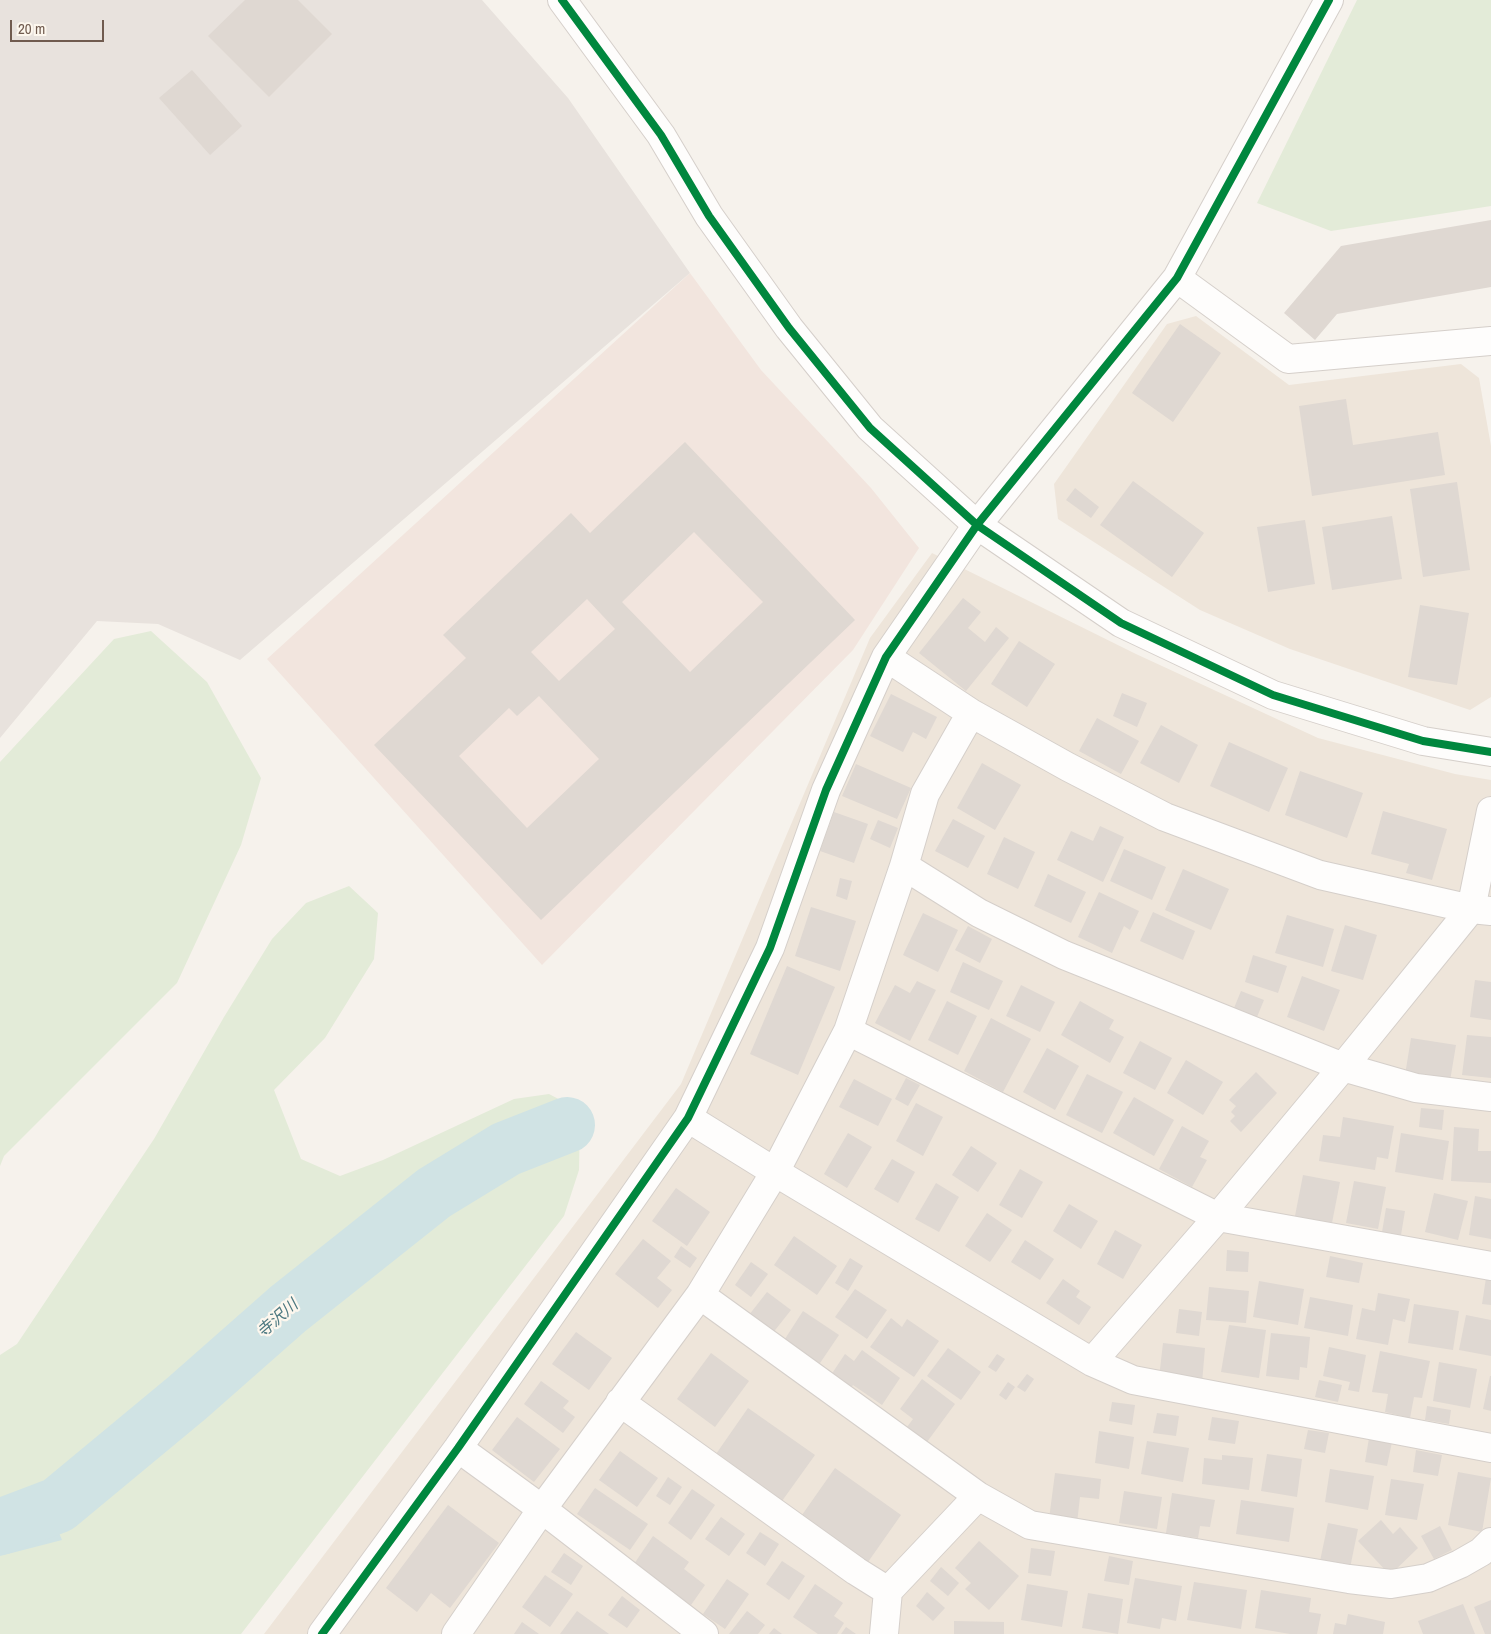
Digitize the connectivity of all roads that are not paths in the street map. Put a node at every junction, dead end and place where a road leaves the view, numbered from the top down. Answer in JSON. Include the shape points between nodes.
{"nodes":[{"id":1,"x":562,"y":0,"type":"edge"},
{"id":2,"x":1329,"y":0,"type":"edge"},
{"id":3,"x":1178,"y":278,"type":"junction"},
{"id":4,"x":1491,"y":340,"type":"edge"},
{"id":5,"x":978,"y":525,"type":"junction"},
{"id":6,"x":886,"y":657,"type":"junction"},
{"id":7,"x":972,"y":713,"type":"junction"},
{"id":8,"x":1491,"y":752,"type":"edge"},
{"id":9,"x":1491,"y":811,"type":"edge"},
{"id":10,"x":904,"y":866,"type":"junction"},
{"id":11,"x":1481,"y":910,"type":"edge"},
{"id":12,"x":848,"y":1030,"type":"junction"},
{"id":13,"x":1343,"y":1067,"type":"junction"},
{"id":14,"x":1491,"y":1097,"type":"edge"},
{"id":15,"x":688,"y":1118,"type":"junction"},
{"id":16,"x":775,"y":1172,"type":"junction"},
{"id":17,"x":1218,"y":1217,"type":"junction"},
{"id":18,"x":1491,"y":1266,"type":"edge"},
{"id":19,"x":700,"y":1295,"type":"junction"},
{"id":20,"x":1092,"y":1362,"type":"junction"},
{"id":21,"x":620,"y":1402,"type":"junction"},
{"id":22,"x":458,"y":1448,"type":"junction"},
{"id":23,"x":1491,"y":1448,"type":"edge"},
{"id":24,"x":978,"y":1496,"type":"junction"},
{"id":25,"x":542,"y":1509,"type":"junction"},
{"id":26,"x":1491,"y":1542,"type":"edge"},
{"id":27,"x":888,"y":1591,"type":"junction"},
{"id":28,"x":322,"y":1634,"type":"edge"},
{"id":29,"x":456,"y":1634,"type":"edge"},
{"id":30,"x":704,"y":1634,"type":"edge"},
{"id":31,"x":884,"y":1634,"type":"edge"}],
"edges":[{"from":1,"to":5,"type":"street","via":[[661,134],[709,216],[789,328],[870,428]]},
{"from":2,"to":3,"type":"street"},
{"from":3,"to":4,"type":"street","via":[[1288,359]]},
{"from":3,"to":5,"type":"street"},
{"from":5,"to":6,"type":"street"},
{"from":5,"to":8,"type":"street","via":[[1121,623],[1273,695],[1423,741]]},
{"from":6,"to":7,"type":"street"},
{"from":6,"to":15,"type":"street","via":[[826,790],[770,948]]},
{"from":7,"to":10,"type":"street","via":[[925,794]]},
{"from":7,"to":11,"type":"street","via":[[1165,817],[1320,875]]},
{"from":9,"to":11,"type":"street"},
{"from":10,"to":12,"type":"street"},
{"from":10,"to":13,"type":"street","via":[[979,913],[1064,954]]},
{"from":11,"to":13,"type":"street"},
{"from":12,"to":16,"type":"street"},
{"from":12,"to":17,"type":"street"},
{"from":13,"to":14,"type":"street","via":[[1416,1088]]},
{"from":13,"to":17,"type":"street"},
{"from":15,"to":16,"type":"street"},
{"from":15,"to":22,"type":"street"},
{"from":16,"to":19,"type":"street"},
{"from":16,"to":20,"type":"street"},
{"from":17,"to":18,"type":"street"},
{"from":17,"to":20,"type":"street"},
{"from":19,"to":21,"type":"street"},
{"from":19,"to":24,"type":"street"},
{"from":20,"to":23,"type":"street","via":[[1133,1380]]},
{"from":21,"to":25,"type":"street"},
{"from":21,"to":27,"type":"street"},
{"from":22,"to":25,"type":"street"},
{"from":22,"to":28,"type":"street"},
{"from":24,"to":26,"type":"street","via":[[1030,1525],[1391,1584],[1428,1578],[1474,1556]]},
{"from":24,"to":27,"type":"street"},
{"from":25,"to":29,"type":"street"},
{"from":25,"to":30,"type":"street"},
{"from":27,"to":31,"type":"street"}]}
